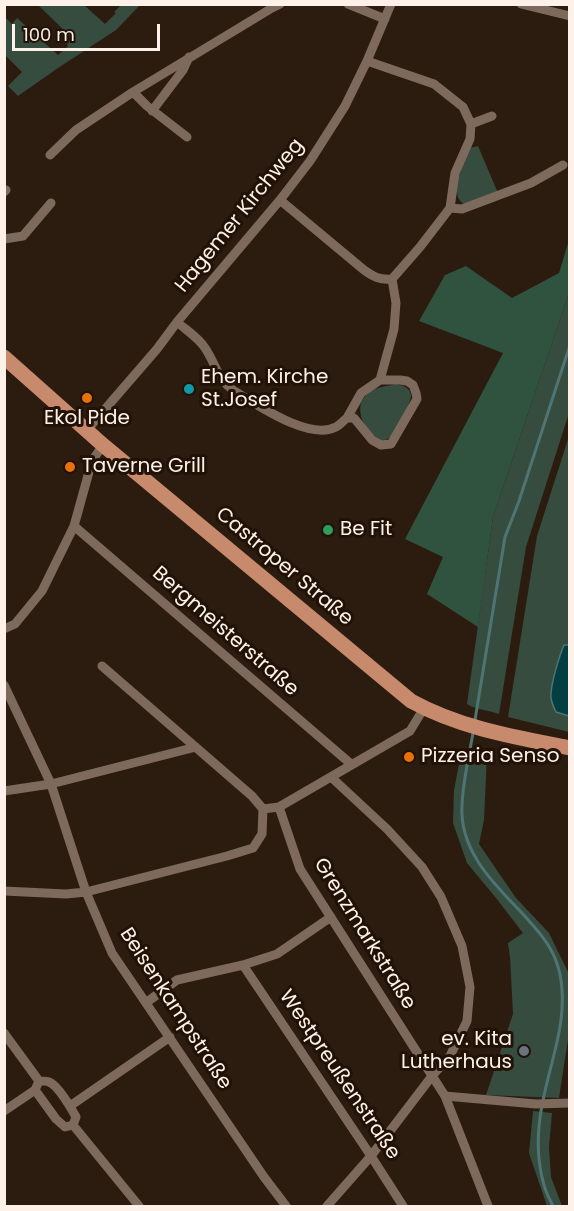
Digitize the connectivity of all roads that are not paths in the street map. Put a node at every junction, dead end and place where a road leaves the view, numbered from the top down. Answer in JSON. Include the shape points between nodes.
{"nodes":[{"id":1,"x":280,"y":4,"type":"edge"},
{"id":2,"x":348,"y":4,"type":"edge"},
{"id":3,"x":391,"y":4,"type":"edge"},
{"id":4,"x":521,"y":4,"type":"edge"},
{"id":5,"x":570,"y":16,"type":"edge"},
{"id":6,"x":385,"y":19,"type":"junction"},
{"id":7,"x":189,"y":57,"type":"junction"},
{"id":8,"x":367,"y":61,"type":"junction"},
{"id":9,"x":133,"y":92,"type":"junction"},
{"id":10,"x":152,"y":111,"type":"junction"},
{"id":11,"x":492,"y":116,"type":"dead end"},
{"id":12,"x":471,"y":124,"type":"junction"},
{"id":13,"x":186,"y":137,"type":"dead end"},
{"id":14,"x":50,"y":154,"type":"dead end"},
{"id":15,"x":563,"y":165,"type":"dead end"},
{"id":16,"x":280,"y":200,"type":"junction"},
{"id":17,"x":51,"y":203,"type":"dead end"},
{"id":18,"x":450,"y":208,"type":"junction"},
{"id":19,"x":4,"y":239,"type":"edge"},
{"id":20,"x":392,"y":279,"type":"junction"},
{"id":21,"x":177,"y":322,"type":"junction"},
{"id":22,"x":4,"y":357,"type":"edge"},
{"id":23,"x":380,"y":380,"type":"junction"},
{"id":24,"x":347,"y":417,"type":"junction"},
{"id":25,"x":87,"y":430,"type":"junction"},
{"id":26,"x":104,"y":445,"type":"junction"},
{"id":27,"x":74,"y":526,"type":"junction"},
{"id":28,"x":4,"y":629,"type":"edge"},
{"id":29,"x":102,"y":666,"type":"dead end"},
{"id":30,"x":4,"y":685,"type":"edge"},
{"id":31,"x":9,"y":704,"type":"edge"},
{"id":32,"x":424,"y":708,"type":"junction"},
{"id":33,"x":196,"y":747,"type":"junction"},
{"id":34,"x":570,"y":748,"type":"edge"},
{"id":35,"x":351,"y":764,"type":"junction"},
{"id":36,"x":331,"y":777,"type":"junction"},
{"id":37,"x":51,"y":784,"type":"junction"},
{"id":38,"x":4,"y":791,"type":"edge"},
{"id":39,"x":279,"y":807,"type":"junction"},
{"id":40,"x":263,"y":810,"type":"junction"},
{"id":41,"x":4,"y":891,"type":"edge"},
{"id":42,"x":86,"y":892,"type":"junction"},
{"id":43,"x":331,"y":917,"type":"junction"},
{"id":44,"x":243,"y":965,"type":"junction"},
{"id":45,"x":147,"y":1002,"type":"junction"},
{"id":46,"x":4,"y":1033,"type":"edge"},
{"id":47,"x":170,"y":1037,"type":"junction"},
{"id":48,"x":432,"y":1076,"type":"junction"},
{"id":49,"x":37,"y":1086,"type":"junction"},
{"id":50,"x":445,"y":1096,"type":"junction"},
{"id":51,"x":570,"y":1103,"type":"edge"},
{"id":52,"x":70,"y":1106,"type":"junction"},
{"id":53,"x":4,"y":1111,"type":"edge"},
{"id":54,"x":73,"y":1125,"type":"junction"},
{"id":55,"x":371,"y":1156,"type":"junction"},
{"id":56,"x":139,"y":1206,"type":"edge"},
{"id":57,"x":286,"y":1206,"type":"edge"},
{"id":58,"x":327,"y":1206,"type":"edge"},
{"id":59,"x":403,"y":1206,"type":"edge"},
{"id":60,"x":488,"y":1206,"type":"edge"}],
"edges":[{"from":1,"to":7,"type":"street"},
{"from":2,"to":6,"type":"street"},
{"from":3,"to":6,"type":"street","name":"Hagemer Kirchweg"},
{"from":4,"to":5,"type":"street"},
{"from":6,"to":8,"type":"street","name":"Hagemer Kirchweg"},
{"from":7,"to":9,"type":"street"},
{"from":7,"to":10,"type":"street"},
{"from":8,"to":12,"type":"street","via":[[434,84],[463,107]]},
{"from":8,"to":16,"type":"street","name":"Hagemer Kirchweg","via":[[342,113]]},
{"from":9,"to":10,"type":"street"},
{"from":9,"to":14,"type":"street","via":[[76,130]]},
{"from":10,"to":13,"type":"street"},
{"from":11,"to":12,"type":"street"},
{"from":12,"to":18,"type":"street"},
{"from":15,"to":18,"type":"street","via":[[531,183],[462,209]]},
{"from":16,"to":20,"type":"street","via":[[375,278]]},
{"from":16,"to":21,"type":"street","name":"Hagemer Kirchweg"},
{"from":17,"to":19,"type":"street","via":[[23,236]]},
{"from":18,"to":20,"type":"street"},
{"from":20,"to":23,"type":"street","via":[[396,303],[394,329]]},
{"from":21,"to":24,"type":"street","via":[[205,347],[217,372],[234,391],[298,426],[311,429],[336,427]]},
{"from":21,"to":25,"type":"street","name":"Hagemer Kirchweg"},
{"from":22,"to":25,"type":"main road","name":"Castroper Straße"},
{"from":23,"to":24,"type":"street","via":[[361,393]]},
{"from":23,"to":24,"type":"street","via":[[407,381],[416,393],[414,406],[391,444],[381,445],[372,440],[354,418]]},
{"from":25,"to":26,"type":"main road","name":"Castroper Straße"},
{"from":26,"to":27,"type":"street","via":[[92,461]]},
{"from":26,"to":32,"type":"main road","name":"Castroper Straße"},
{"from":27,"to":28,"type":"street","via":[[42,591],[15,624]]},
{"from":27,"to":35,"type":"street","name":"Bergmeisterstraße"},
{"from":29,"to":33,"type":"street"},
{"from":30,"to":31,"type":"street","name":"Beisenkampstraße"},
{"from":31,"to":37,"type":"street","name":"Beisenkampstraße"},
{"from":32,"to":34,"type":"main road","name":"Castroper Straße","via":[[485,730]]},
{"from":32,"to":35,"type":"street","via":[[410,731]]},
{"from":33,"to":37,"type":"street"},
{"from":33,"to":40,"type":"street","via":[[252,795]]},
{"from":35,"to":36,"type":"street"},
{"from":36,"to":39,"type":"street"},
{"from":36,"to":48,"type":"street","via":[[422,867],[441,897],[462,946],[470,987],[467,1021],[450,1056]]},
{"from":37,"to":38,"type":"street"},
{"from":37,"to":42,"type":"street","name":"Beisenkampstraße"},
{"from":39,"to":40,"type":"street"},
{"from":39,"to":43,"type":"street","name":"Grenzmarkstraße","via":[[300,869]]},
{"from":40,"to":42,"type":"street","via":[[262,834],[253,848]]},
{"from":41,"to":42,"type":"street"},
{"from":42,"to":45,"type":"street","name":"Beisenkampstraße","via":[[112,953]]},
{"from":43,"to":44,"type":"street","via":[[277,954]]},
{"from":43,"to":48,"type":"street","name":"Grenzmarkstraße"},
{"from":44,"to":45,"type":"street","via":[[177,980]]},
{"from":44,"to":55,"type":"street","name":"Westpreußenstraße"},
{"from":45,"to":47,"type":"street","name":"Beisenkampstraße"},
{"from":46,"to":49,"type":"street"},
{"from":47,"to":52,"type":"street"},
{"from":47,"to":57,"type":"street","name":"Beisenkampstraße"},
{"from":48,"to":50,"type":"street","name":"Grenzmarkstraße"},
{"from":48,"to":55,"type":"street"},
{"from":49,"to":52,"type":"street","via":[[48,1081]]},
{"from":49,"to":53,"type":"street"},
{"from":49,"to":54,"type":"street","via":[[56,1119],[65,1127]]},
{"from":50,"to":51,"type":"street"},
{"from":50,"to":60,"type":"street","name":"Grenzmarkstraße"},
{"from":52,"to":54,"type":"street","via":[[76,1117]]},
{"from":54,"to":56,"type":"street"},
{"from":55,"to":58,"type":"street"},
{"from":55,"to":59,"type":"street","name":"Westpreußenstraße"}]}
